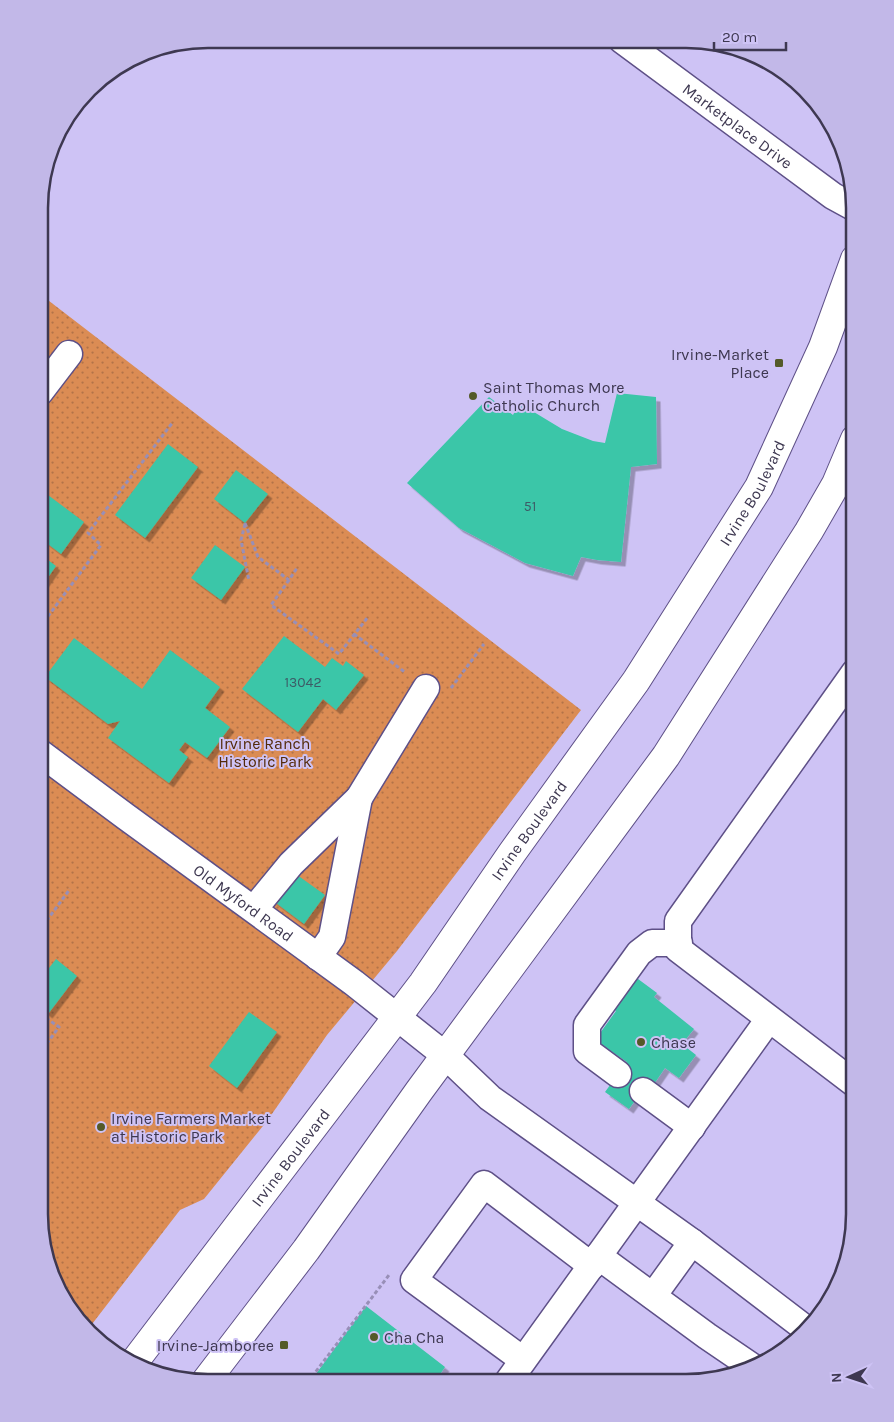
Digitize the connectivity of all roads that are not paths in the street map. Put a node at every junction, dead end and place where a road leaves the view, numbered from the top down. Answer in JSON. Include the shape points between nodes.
{"nodes":[{"id":1,"x":633,"y":48,"type":"edge"},
{"id":2,"x":846,"y":203,"type":"edge"},
{"id":3,"x":846,"y":284,"type":"edge"},
{"id":4,"x":69,"y":354,"type":"dead end"},
{"id":5,"x":48,"y":382,"type":"edge"},
{"id":6,"x":846,"y":460,"type":"edge"},
{"id":7,"x":846,"y":685,"type":"edge"},
{"id":8,"x":426,"y":688,"type":"road end"},
{"id":9,"x":48,"y":759,"type":"edge"},
{"id":10,"x":359,"y":798,"type":"junction"},
{"id":11,"x":254,"y":909,"type":"junction"},
{"id":12,"x":678,"y":943,"type":"junction"},
{"id":13,"x":318,"y":957,"type":"junction"},
{"id":14,"x":397,"y":1017,"type":"junction"},
{"id":15,"x":769,"y":1018,"type":"junction"},
{"id":16,"x":446,"y":1056,"type":"junction"},
{"id":17,"x":618,"y":1074,"type":"dead end"},
{"id":18,"x":846,"y":1077,"type":"edge"},
{"id":19,"x":643,"y":1091,"type":"dead end"},
{"id":20,"x":692,"y":1127,"type":"junction"},
{"id":21,"x":636,"y":1202,"type":"junction"},
{"id":22,"x":692,"y":1242,"type":"junction"},
{"id":23,"x":595,"y":1261,"type":"junction"},
{"id":24,"x":653,"y":1296,"type":"junction"},
{"id":25,"x":802,"y":1325,"type":"edge"},
{"id":26,"x":137,"y":1358,"type":"edge"},
{"id":27,"x":523,"y":1360,"type":"junction"},
{"id":28,"x":746,"y":1363,"type":"edge"},
{"id":29,"x":211,"y":1374,"type":"edge"},
{"id":30,"x":513,"y":1374,"type":"edge"}],
"edges":[{"from":1,"to":2,"type":"street","name":"Marketplace Drive"},
{"from":3,"to":14,"type":"main road","name":"Irvine Boulevard","via":[[823,347],[758,487],[636,681]]},
{"from":4,"to":5,"type":"street"},
{"from":6,"to":16,"type":"main road","via":[[809,531],[666,756]]},
{"from":7,"to":12,"type":"street","via":[[678,921]]},
{"from":8,"to":10,"type":"street"},
{"from":9,"to":11,"type":"street","name":"Old Myford Road"},
{"from":10,"to":11,"type":"street","via":[[291,864]]},
{"from":10,"to":13,"type":"street","via":[[332,937]]},
{"from":11,"to":13,"type":"street","name":"Old Myford Road"},
{"from":12,"to":15,"type":"street","via":[[678,949]]},
{"from":12,"to":17,"type":"street","via":[[652,943],[639,953],[587,1025],[587,1051]]},
{"from":13,"to":14,"type":"street","name":"Old Myford Road"},
{"from":14,"to":16,"type":"street","name":"Old Myford Road"},
{"from":14,"to":26,"type":"main road","name":"Irvine Boulevard"},
{"from":15,"to":18,"type":"street"},
{"from":15,"to":20,"type":"street"},
{"from":16,"to":21,"type":"street","name":"Old Myford Road","via":[[490,1098]]},
{"from":16,"to":29,"type":"main road","via":[[306,1250]]},
{"from":19,"to":20,"type":"street"},
{"from":20,"to":21,"type":"street"},
{"from":21,"to":22,"type":"street","name":"Old Myford Road"},
{"from":21,"to":23,"type":"street"},
{"from":22,"to":24,"type":"street"},
{"from":22,"to":25,"type":"street","name":"Old Myford Road"},
{"from":23,"to":24,"type":"street"},
{"from":23,"to":27,"type":"street"},
{"from":23,"to":27,"type":"street","via":[[484,1184],[414,1280]]},
{"from":24,"to":28,"type":"street"},
{"from":27,"to":30,"type":"street"}]}
